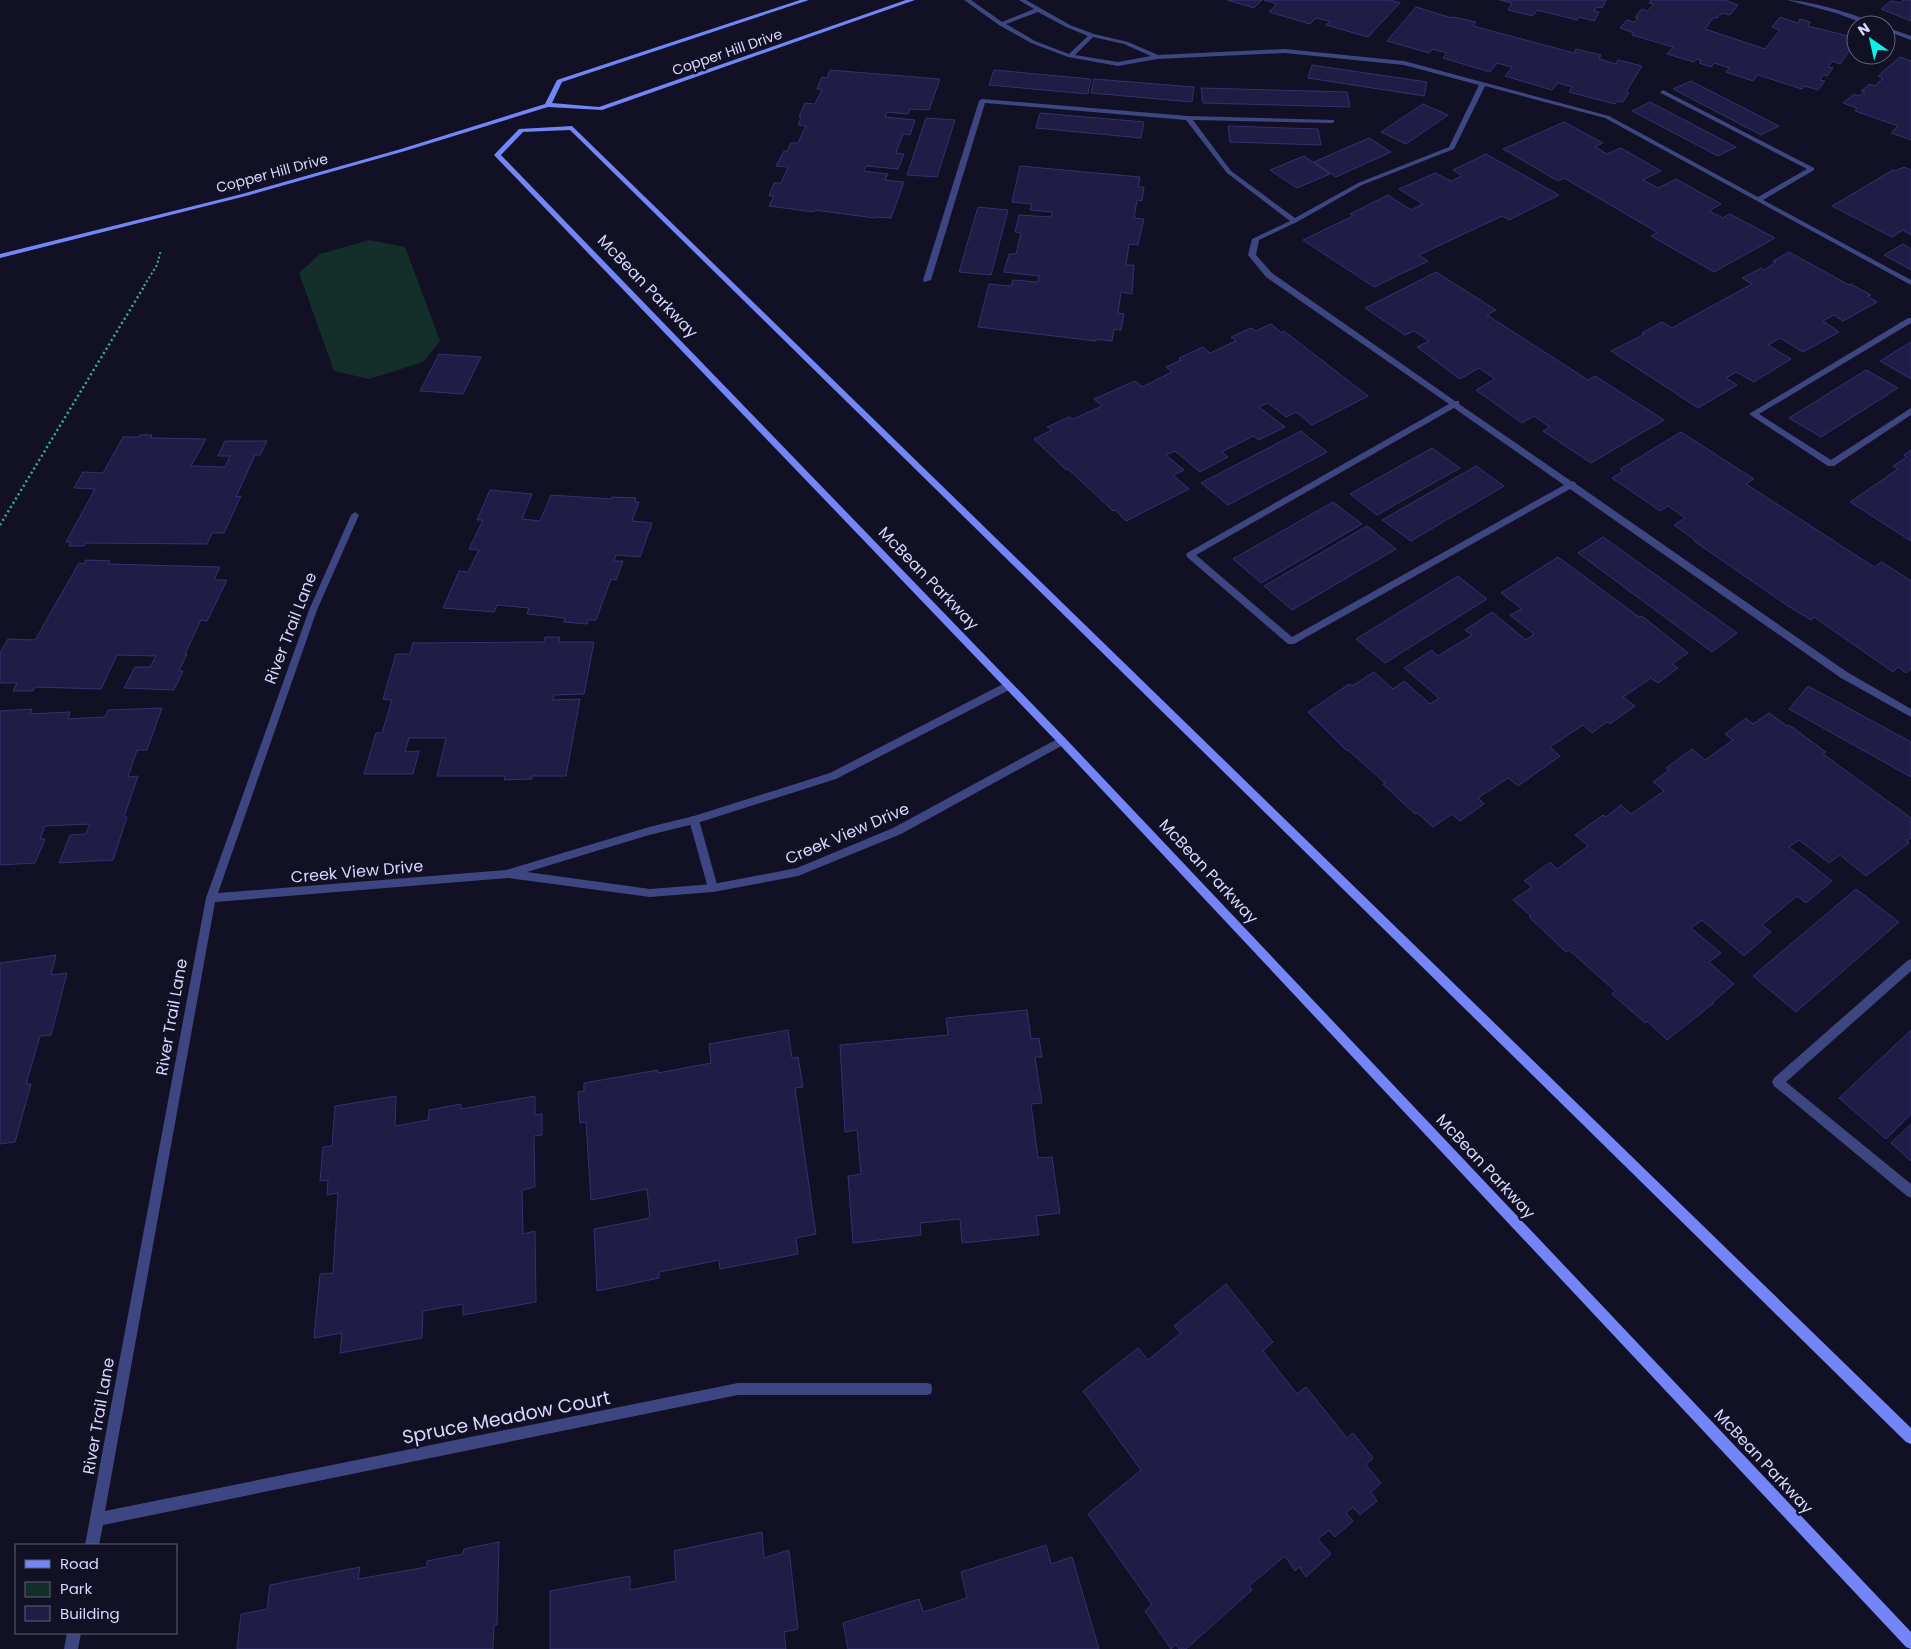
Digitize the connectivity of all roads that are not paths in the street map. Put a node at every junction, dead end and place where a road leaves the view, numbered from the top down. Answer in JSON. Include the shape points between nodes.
{"nodes":[{"id":1,"x":806,"y":0,"type":"edge"},
{"id":2,"x":912,"y":0,"type":"edge"},
{"id":3,"x":967,"y":0,"type":"edge"},
{"id":4,"x":1022,"y":0,"type":"edge"},
{"id":5,"x":1790,"y":0,"type":"edge"},
{"id":6,"x":1037,"y":10,"type":"junction"},
{"id":7,"x":1846,"y":15,"type":"edge"},
{"id":8,"x":1001,"y":24,"type":"junction"},
{"id":9,"x":1896,"y":33,"type":"edge"},
{"id":10,"x":1092,"y":35,"type":"junction"},
{"id":11,"x":1911,"y":38,"type":"edge"},
{"id":12,"x":1070,"y":56,"type":"junction"},
{"id":13,"x":1157,"y":56,"type":"junction"},
{"id":14,"x":1483,"y":84,"type":"junction"},
{"id":15,"x":1663,"y":92,"type":"dead end"},
{"id":16,"x":548,"y":105,"type":"junction"},
{"id":17,"x":508,"y":118,"type":"junction"},
{"id":18,"x":1188,"y":118,"type":"junction"},
{"id":19,"x":1332,"y":121,"type":"dead end"},
{"id":20,"x":521,"y":130,"type":"junction"},
{"id":21,"x":1758,"y":200,"type":"junction"},
{"id":22,"x":1295,"y":221,"type":"junction"},
{"id":23,"x":0,"y":256,"type":"edge"},
{"id":24,"x":927,"y":280,"type":"dead end"},
{"id":25,"x":1911,"y":283,"type":"edge"},
{"id":26,"x":1911,"y":320,"type":"edge"},
{"id":27,"x":1456,"y":403,"type":"junction"},
{"id":28,"x":1911,"y":411,"type":"edge"},
{"id":29,"x":1572,"y":484,"type":"junction"},
{"id":30,"x":355,"y":515,"type":"dead end"},
{"id":31,"x":1008,"y":686,"type":"junction"},
{"id":32,"x":1911,"y":713,"type":"edge"},
{"id":33,"x":1062,"y":741,"type":"junction"},
{"id":34,"x":694,"y":820,"type":"junction"},
{"id":35,"x":506,"y":874,"type":"junction"},
{"id":36,"x":714,"y":888,"type":"junction"},
{"id":37,"x":211,"y":898,"type":"junction"},
{"id":38,"x":1911,"y":964,"type":"edge"},
{"id":39,"x":1911,"y":1192,"type":"edge"},
{"id":40,"x":926,"y":1389,"type":"dead end"},
{"id":41,"x":1911,"y":1437,"type":"edge"},
{"id":42,"x":97,"y":1519,"type":"junction"},
{"id":43,"x":92,"y":1544,"type":"edge"},
{"id":44,"x":74,"y":1634,"type":"edge"},
{"id":45,"x":1911,"y":1642,"type":"edge"},
{"id":46,"x":71,"y":1649,"type":"edge"}],
"edges":[{"from":1,"to":16,"type":"main road","name":"Copper Hill Drive","via":[[559,81]]},
{"from":2,"to":16,"type":"main road","name":"Copper Hill Drive","via":[[600,109]]},
{"from":3,"to":8,"type":"street"},
{"from":4,"to":6,"type":"street"},
{"from":5,"to":7,"type":"street"},
{"from":6,"to":8,"type":"street"},
{"from":6,"to":10,"type":"street"},
{"from":8,"to":12,"type":"street","via":[[1033,42]]},
{"from":9,"to":11,"type":"street"},
{"from":10,"to":12,"type":"street"},
{"from":10,"to":13,"type":"street","via":[[1126,43]]},
{"from":12,"to":13,"type":"street","via":[[1118,64]]},
{"from":13,"to":14,"type":"street","via":[[1285,51],[1404,63]]},
{"from":14,"to":21,"type":"street","via":[[1607,117]]},
{"from":14,"to":22,"type":"street","via":[[1452,148],[1360,184]]},
{"from":15,"to":21,"type":"street","via":[[1812,169]]},
{"from":16,"to":17,"type":"main road","name":"Copper Hill Drive"},
{"from":17,"to":20,"type":"main road"},
{"from":17,"to":23,"type":"main road","name":"Copper Hill Drive","via":[[254,192]]},
{"from":18,"to":19,"type":"street"},
{"from":18,"to":22,"type":"street","via":[[1229,172]]},
{"from":18,"to":24,"type":"street","via":[[982,101]]},
{"from":20,"to":31,"type":"main road","name":"McBean Parkway","via":[[497,155]]},
{"from":20,"to":41,"type":"main road","via":[[572,128]]},
{"from":21,"to":25,"type":"street"},
{"from":22,"to":27,"type":"street","via":[[1256,239],[1252,255],[1269,275]]},
{"from":26,"to":28,"type":"street","via":[[1753,414],[1831,464]]},
{"from":27,"to":29,"type":"street"},
{"from":27,"to":29,"type":"street","via":[[1190,556],[1291,642]]},
{"from":29,"to":32,"type":"street","via":[[1844,675]]},
{"from":30,"to":37,"type":"street","name":"River Trail Lane","via":[[313,610]]},
{"from":31,"to":33,"type":"main road","name":"McBean Parkway"},
{"from":31,"to":34,"type":"street","name":"Creek View Drive","via":[[833,776]]},
{"from":33,"to":36,"type":"street","name":"Creek View Drive","via":[[888,835],[798,872]]},
{"from":33,"to":45,"type":"main road","name":"McBean Parkway"},
{"from":34,"to":35,"type":"street","name":"Creek View Drive"},
{"from":34,"to":36,"type":"street"},
{"from":35,"to":36,"type":"street","name":"Creek View Drive","via":[[650,893]]},
{"from":35,"to":37,"type":"street","name":"Creek View Drive"},
{"from":37,"to":42,"type":"street","name":"River Trail Lane"},
{"from":38,"to":39,"type":"street","via":[[1778,1082]]},
{"from":40,"to":42,"type":"street","name":"Spruce Meadow Court","via":[[738,1389]]},
{"from":42,"to":43,"type":"street","name":"River Trail Lane"},
{"from":44,"to":46,"type":"street"}]}
